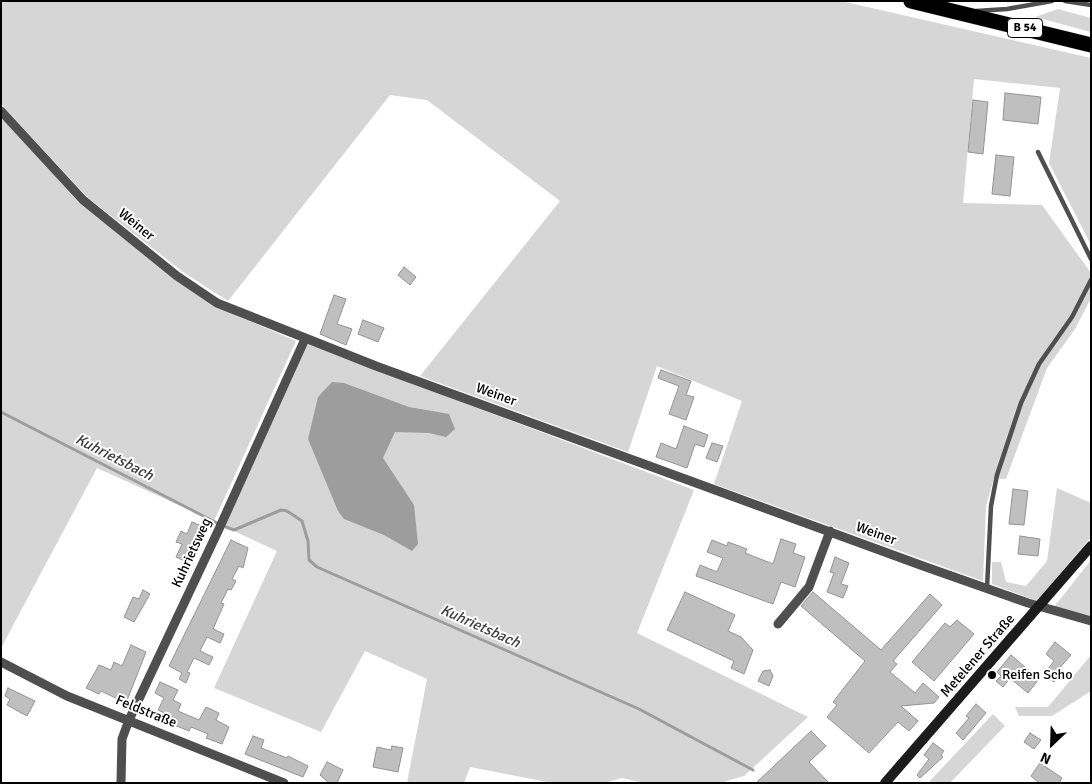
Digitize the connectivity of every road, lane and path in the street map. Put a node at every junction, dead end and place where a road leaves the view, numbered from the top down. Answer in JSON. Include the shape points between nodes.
{"nodes":[{"id":1,"x":911,"y":1,"type":"edge"},
{"id":2,"x":1052,"y":1,"type":"edge"},
{"id":3,"x":1065,"y":1,"type":"edge"},
{"id":4,"x":1091,"y":4,"type":"edge"},
{"id":5,"x":959,"y":12,"type":"junction"},
{"id":6,"x":1091,"y":45,"type":"edge"},
{"id":7,"x":1,"y":111,"type":"edge"},
{"id":8,"x":1038,"y":152,"type":"dead end"},
{"id":9,"x":1091,"y":260,"type":"edge"},
{"id":10,"x":1091,"y":280,"type":"edge"},
{"id":11,"x":305,"y":339,"type":"junction"},
{"id":12,"x":830,"y":531,"type":"junction"},
{"id":13,"x":1091,"y":546,"type":"edge"},
{"id":14,"x":987,"y":588,"type":"junction"},
{"id":15,"x":1039,"y":607,"type":"junction"},
{"id":16,"x":1091,"y":622,"type":"edge"},
{"id":17,"x":778,"y":624,"type":"dead end"},
{"id":18,"x":1,"y":662,"type":"edge"},
{"id":19,"x":129,"y":720,"type":"junction"},
{"id":20,"x":120,"y":783,"type":"edge"},
{"id":21,"x":284,"y":783,"type":"edge"},
{"id":22,"x":885,"y":783,"type":"edge"}],
"edges":[{"from":1,"to":5,"type":"highway","number":"B 54"},
{"from":2,"to":5,"type":"lane","via":[[1008,9]]},
{"from":3,"to":4,"type":"lane"},
{"from":5,"to":6,"type":"highway","number":"B 54"},
{"from":7,"to":11,"type":"street","name":"Weiner","via":[[83,200],[177,276],[217,302]]},
{"from":8,"to":9,"type":"lane"},
{"from":10,"to":14,"type":"lane","via":[[1072,317],[1039,364],[1021,403],[997,475],[991,506]]},
{"from":11,"to":12,"type":"street","name":"Weiner"},
{"from":11,"to":19,"type":"street","name":"Kuhrietsweg"},
{"from":12,"to":14,"type":"street","name":"Weiner"},
{"from":12,"to":17,"type":"street","via":[[809,587]]},
{"from":13,"to":15,"type":"main road","name":"Metelener Straße"},
{"from":14,"to":15,"type":"street","name":"Weiner"},
{"from":15,"to":16,"type":"street","name":"Weiner"},
{"from":15,"to":22,"type":"main road","name":"Metelener Straße"},
{"from":18,"to":19,"type":"street","name":"Feldstraße","via":[[67,696]]},
{"from":19,"to":20,"type":"street","name":"Kuhrietsweg","via":[[122,739]]},
{"from":19,"to":21,"type":"street","name":"Feldstraße"}]}
